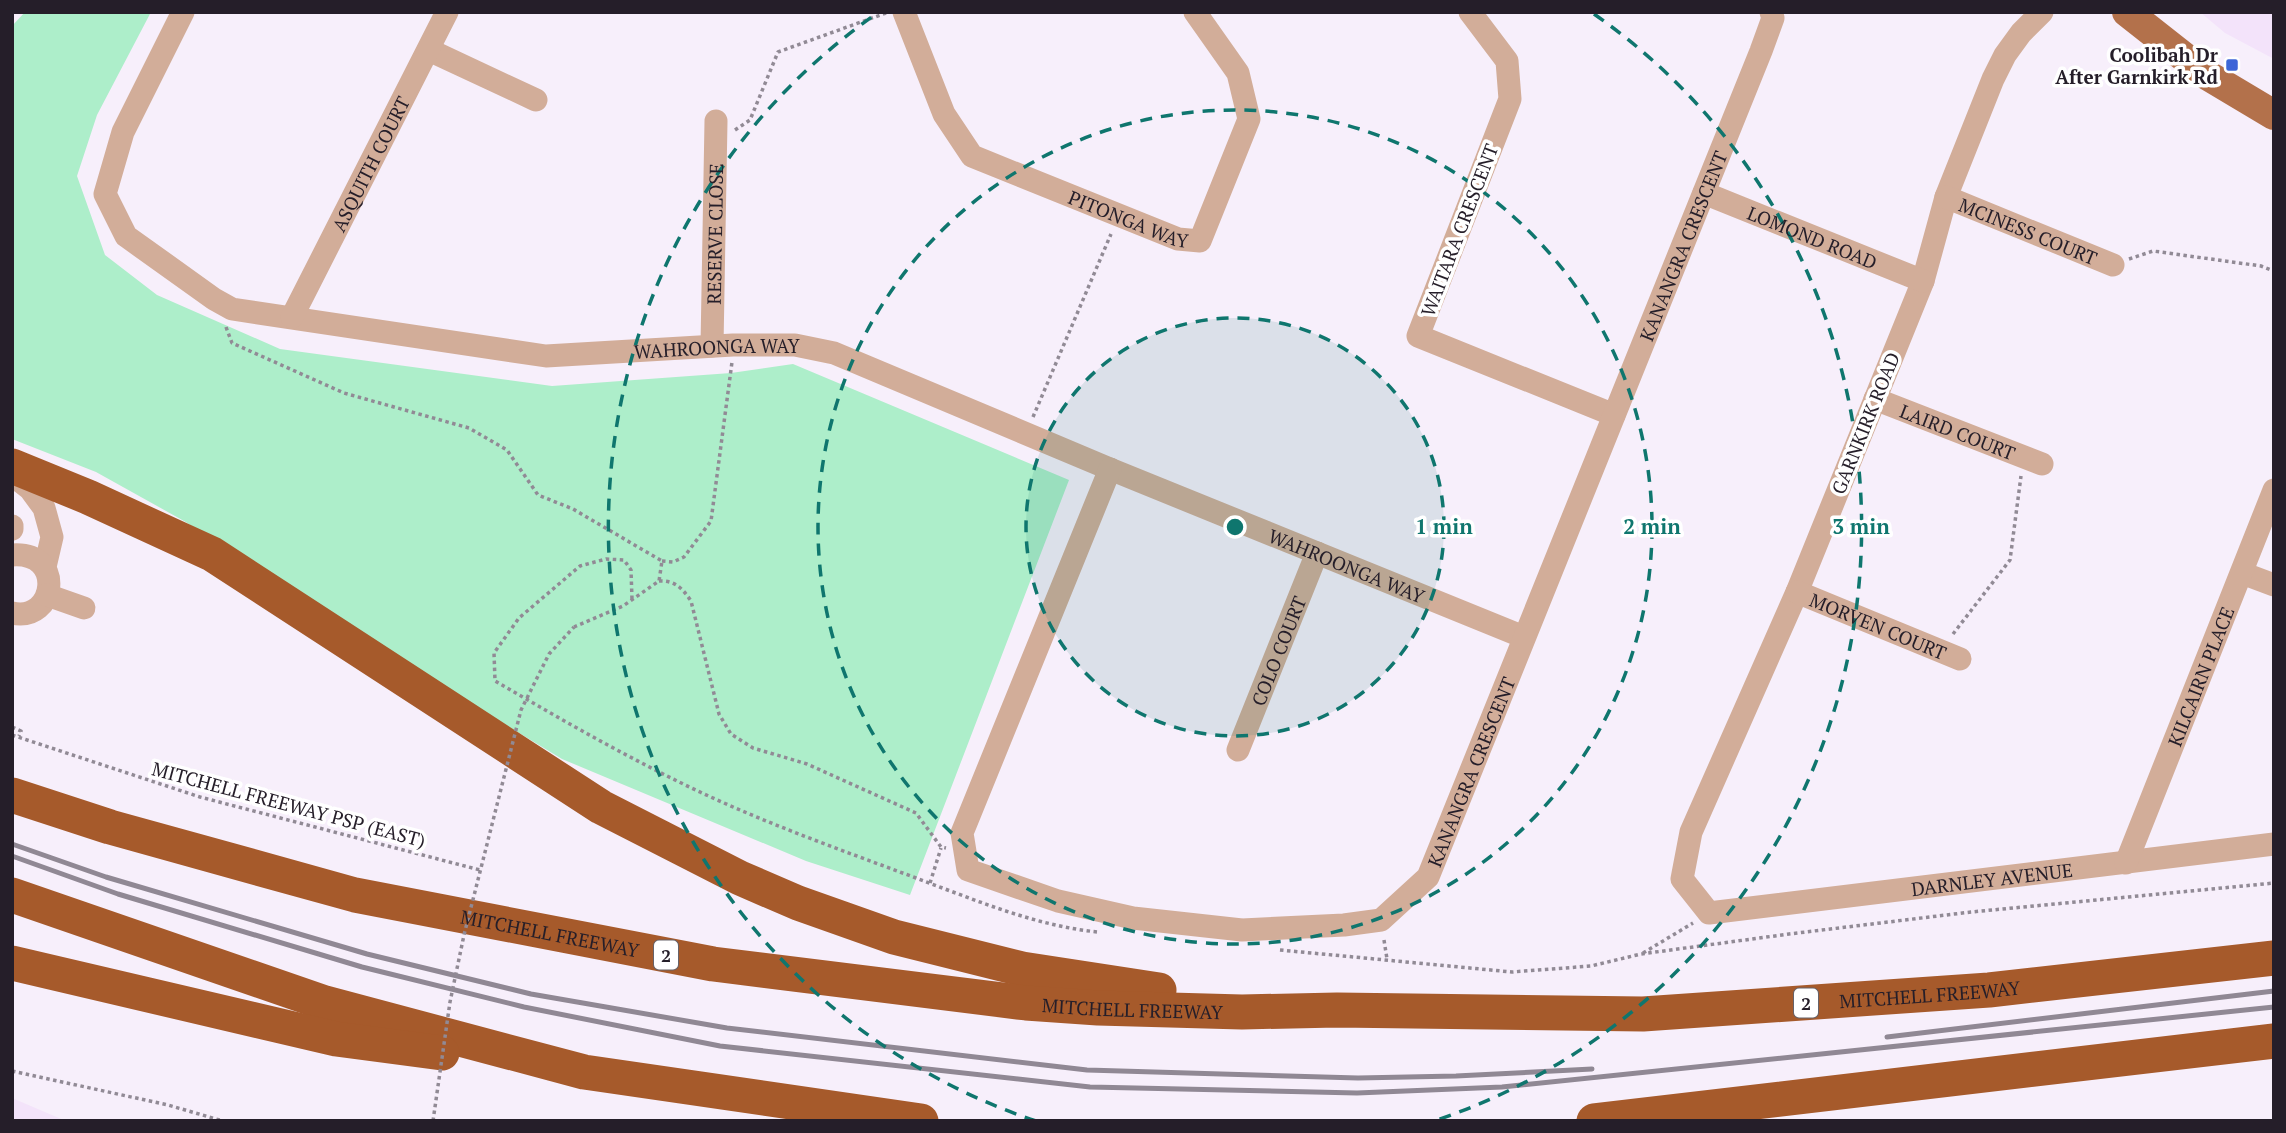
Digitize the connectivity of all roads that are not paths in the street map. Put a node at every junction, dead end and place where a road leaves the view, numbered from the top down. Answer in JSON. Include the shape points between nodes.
{"nodes":[{"id":1,"x":183,"y":12,"type":"edge"},
{"id":2,"x":447,"y":12,"type":"edge"},
{"id":3,"x":904,"y":12,"type":"edge"},
{"id":4,"x":1195,"y":12,"type":"edge"},
{"id":5,"x":1470,"y":12,"type":"edge"},
{"id":6,"x":1771,"y":12,"type":"edge"},
{"id":7,"x":2042,"y":12,"type":"edge"},
{"id":8,"x":2127,"y":12,"type":"edge"},
{"id":9,"x":2148,"y":12,"type":"edge"},
{"id":10,"x":429,"y":50,"type":"junction"},
{"id":11,"x":2274,"y":98,"type":"edge"},
{"id":12,"x":536,"y":100,"type":"dead end"},
{"id":13,"x":2274,"y":115,"type":"edge"},
{"id":14,"x":716,"y":132,"type":"road end"},
{"id":15,"x":1704,"y":193,"type":"junction"},
{"id":16,"x":1946,"y":197,"type":"junction"},
{"id":17,"x":2113,"y":265,"type":"road end"},
{"id":18,"x":1923,"y":281,"type":"junction"},
{"id":19,"x":292,"y":317,"type":"junction"},
{"id":20,"x":722,"y":346,"type":"junction"},
{"id":21,"x":1875,"y":399,"type":"junction"},
{"id":22,"x":1614,"y":415,"type":"junction"},
{"id":23,"x":2033,"y":460,"type":"road end"},
{"id":24,"x":12,"y":466,"type":"edge"},
{"id":25,"x":1110,"y":470,"type":"junction"},
{"id":26,"x":12,"y":475,"type":"edge"},
{"id":27,"x":2274,"y":490,"type":"edge"},
{"id":28,"x":1317,"y":553,"type":"junction"},
{"id":29,"x":12,"y":555,"type":"edge"},
{"id":30,"x":45,"y":568,"type":"junction"},
{"id":31,"x":2242,"y":573,"type":"junction"},
{"id":32,"x":2274,"y":585,"type":"edge"},
{"id":33,"x":1797,"y":592,"type":"junction"},
{"id":34,"x":47,"y":595,"type":"junction"},
{"id":35,"x":84,"y":608,"type":"dead end"},
{"id":36,"x":14,"y":619,"type":"edge"},
{"id":37,"x":1524,"y":637,"type":"junction"},
{"id":38,"x":1950,"y":654,"type":"road end"},
{"id":39,"x":1238,"y":750,"type":"dead end"},
{"id":40,"x":12,"y":794,"type":"edge"},
{"id":41,"x":2274,"y":844,"type":"edge"},
{"id":42,"x":2126,"y":863,"type":"junction"},
{"id":43,"x":12,"y":895,"type":"edge"},
{"id":44,"x":1709,"y":913,"type":"joint"},
{"id":45,"x":2274,"y":958,"type":"edge"},
{"id":46,"x":12,"y":963,"type":"edge"},
{"id":47,"x":1337,"y":1010,"type":"junction"},
{"id":48,"x":2274,"y":1041,"type":"edge"},
{"id":49,"x":584,"y":1072,"type":"junction"},
{"id":50,"x":921,"y":1121,"type":"edge"},
{"id":51,"x":1594,"y":1121,"type":"edge"}],
"edges":[{"from":1,"to":19,"type":"street","name":"WAHROONGA WAY","via":[[122,132],[104,194],[126,236],[214,299],[232,309]]},
{"from":2,"to":10,"type":"street","name":"ASQUITH COURT"},
{"from":3,"to":4,"type":"street","name":"PITONGA WAY","via":[[944,114],[972,156],[1178,239],[1200,241],[1249,119],[1238,73]]},
{"from":5,"to":22,"type":"street","name":"WAITARA CRESCENT","via":[[1507,61],[1510,99],[1418,336]]},
{"from":6,"to":15,"type":"street","name":"KANANGRA CRESCENT","via":[[1761,51]]},
{"from":7,"to":16,"type":"street","name":"GARNKIRK ROAD","via":[[2005,55]]},
{"from":8,"to":13,"type":"main road","via":[[2207,75]]},
{"from":9,"to":11,"type":"main road","via":[[2217,64]]},
{"from":10,"to":12,"type":"street"},
{"from":10,"to":19,"type":"street","name":"ASQUITH COURT"},
{"from":14,"to":20,"type":"street","name":"RESERVE CLOSE"},
{"from":15,"to":18,"type":"street","name":"LOMOND ROAD"},
{"from":15,"to":22,"type":"street","name":"KANANGRA CRESCENT"},
{"from":16,"to":17,"type":"street","name":"MCINESS COURT"},
{"from":16,"to":18,"type":"street","name":"GARNKIRK ROAD"},
{"from":18,"to":21,"type":"street","name":"GARNKIRK ROAD"},
{"from":19,"to":20,"type":"street","name":"WAHROONGA WAY","via":[[546,356]]},
{"from":20,"to":25,"type":"street","name":"WAHROONGA WAY","via":[[794,345],[834,354]]},
{"from":21,"to":23,"type":"street","name":"LAIRD COURT"},
{"from":21,"to":33,"type":"street","name":"GARNKIRK ROAD"},
{"from":22,"to":37,"type":"street","name":"KANANGRA CRESCENT"},
{"from":24,"to":47,"type":"highway","via":[[212,554],[601,807],[798,903],[894,937],[1022,969],[1135,988]]},
{"from":25,"to":28,"type":"street","name":"WAHROONGA WAY"},
{"from":25,"to":37,"type":"street","name":"KANANGRA CRESCENT","via":[[962,833],[968,870],[1058,901],[1133,918],[1242,930],[1381,920],[1427,877]]},
{"from":26,"to":30,"type":"street","via":[[44,508],[52,537]]},
{"from":27,"to":31,"type":"street","name":"KILCAIRN PLACE"},
{"from":28,"to":37,"type":"street","name":"WAHROONGA WAY"},
{"from":28,"to":39,"type":"street","name":"COLO COURT"},
{"from":29,"to":30,"type":"street","via":[[28,555]]},
{"from":30,"to":34,"type":"street"},
{"from":31,"to":32,"type":"street"},
{"from":31,"to":42,"type":"street","name":"KILCAIRN PLACE"},
{"from":33,"to":38,"type":"street","name":"MORVEN COURT"},
{"from":33,"to":44,"type":"street","name":"GARNKIRK ROAD","via":[[1691,832],[1682,878]]},
{"from":34,"to":35,"type":"street"},
{"from":34,"to":36,"type":"street","via":[[40,607]]},
{"from":40,"to":47,"type":"highway","name":"MITCHELL FREEWAY","number":"2","via":[[110,827],[355,895],[713,964],[1026,1003],[1242,1012]]},
{"from":41,"to":42,"type":"street","name":"DARNLEY AVENUE"},
{"from":42,"to":44,"type":"street","name":"DARNLEY AVENUE"},
{"from":43,"to":49,"type":"highway","via":[[325,1003]]},
{"from":45,"to":47,"type":"highway","name":"MITCHELL FREEWAY","number":"2","via":[[1989,990],[1643,1014]]},
{"from":46,"to":49,"type":"highway","via":[[335,1039]]},
{"from":48,"to":51,"type":"highway"},
{"from":49,"to":50,"type":"highway"}]}
